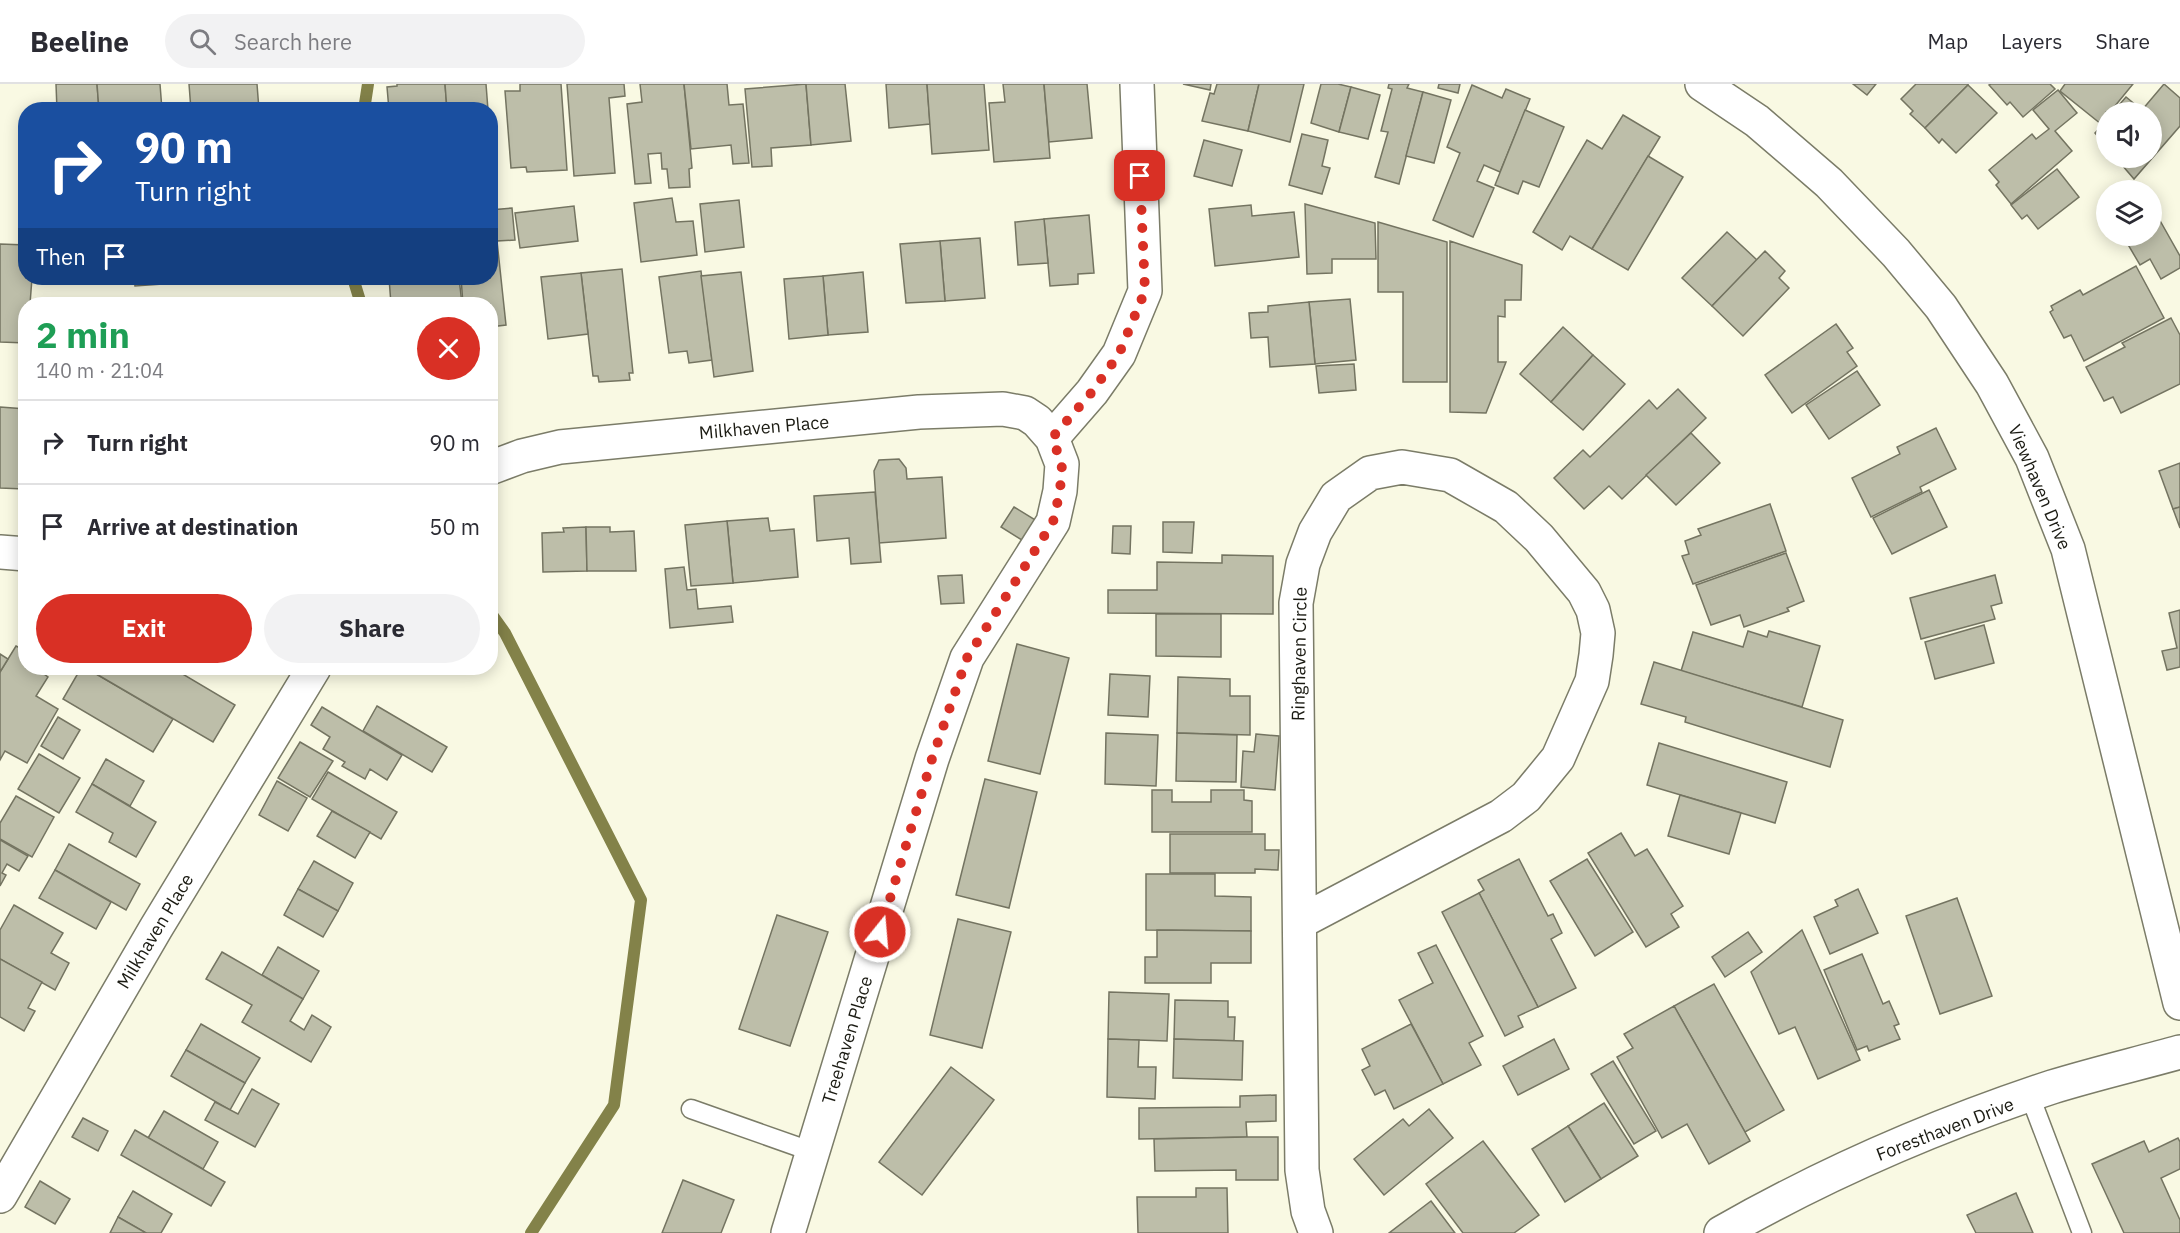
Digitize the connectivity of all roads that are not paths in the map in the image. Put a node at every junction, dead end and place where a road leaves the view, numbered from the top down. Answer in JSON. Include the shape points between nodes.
{"nodes":[{"id":1,"x":1137,"y":84,"type":"edge"},
{"id":2,"x":1702,"y":84,"type":"edge"},
{"id":3,"x":1045,"y":430,"type":"junction"},
{"id":4,"x":498,"y":465,"type":"edge"},
{"id":5,"x":0,"y":552,"type":"edge"},
{"id":6,"x":18,"y":553,"type":"edge"},
{"id":7,"x":310,"y":675,"type":"edge"},
{"id":8,"x":1300,"y":922,"type":"junction"},
{"id":9,"x":2180,"y":1002,"type":"edge"},
{"id":10,"x":2180,"y":1052,"type":"edge"},
{"id":11,"x":2030,"y":1095,"type":"junction"},
{"id":12,"x":691,"y":1109,"type":"dead end"},
{"id":13,"x":813,"y":1152,"type":"junction"},
{"id":14,"x":0,"y":1196,"type":"edge"},
{"id":15,"x":795,"y":1231,"type":"edge"},
{"id":16,"x":1316,"y":1233,"type":"edge"},
{"id":17,"x":1721,"y":1233,"type":"edge"},
{"id":18,"x":2082,"y":1233,"type":"edge"}],
"edges":[{"from":1,"to":3,"type":"street","via":[[1145,291],[1119,354],[1092,392]]},
{"from":2,"to":9,"type":"street","name":"Viewhaven Drive","via":[[1757,121],[1811,167],[1896,253],[1941,307],[1992,384],[2032,458],[2068,549]]},
{"from":3,"to":4,"type":"street","name":"Milkhaven Place","via":[[1026,413],[1003,409],[919,412],[560,447]]},
{"from":3,"to":13,"type":"street","name":"Treehaven Place","via":[[1062,464],[1053,522],[967,658],[932,759]]},
{"from":5,"to":6,"type":"street"},
{"from":7,"to":14,"type":"street","name":"Milkhaven Place"},
{"from":8,"to":8,"type":"street","name":"Ringhaven Circle","via":[[1501,816],[1526,796],[1558,758],[1592,681],[1598,633],[1584,592],[1539,538],[1506,507],[1450,475],[1402,467],[1370,473],[1336,497],[1315,532],[1303,564],[1296,603]]},
{"from":8,"to":16,"type":"street","name":"Ringhaven Circle","via":[[1302,1170],[1308,1211]]},
{"from":10,"to":11,"type":"street","name":"Foresthaven Drive"},
{"from":11,"to":17,"type":"street","name":"Foresthaven Drive","via":[[1913,1138],[1775,1202]]},
{"from":11,"to":18,"type":"lane"},
{"from":12,"to":13,"type":"lane"},
{"from":13,"to":15,"type":"street","name":"Treehaven Place"}]}
